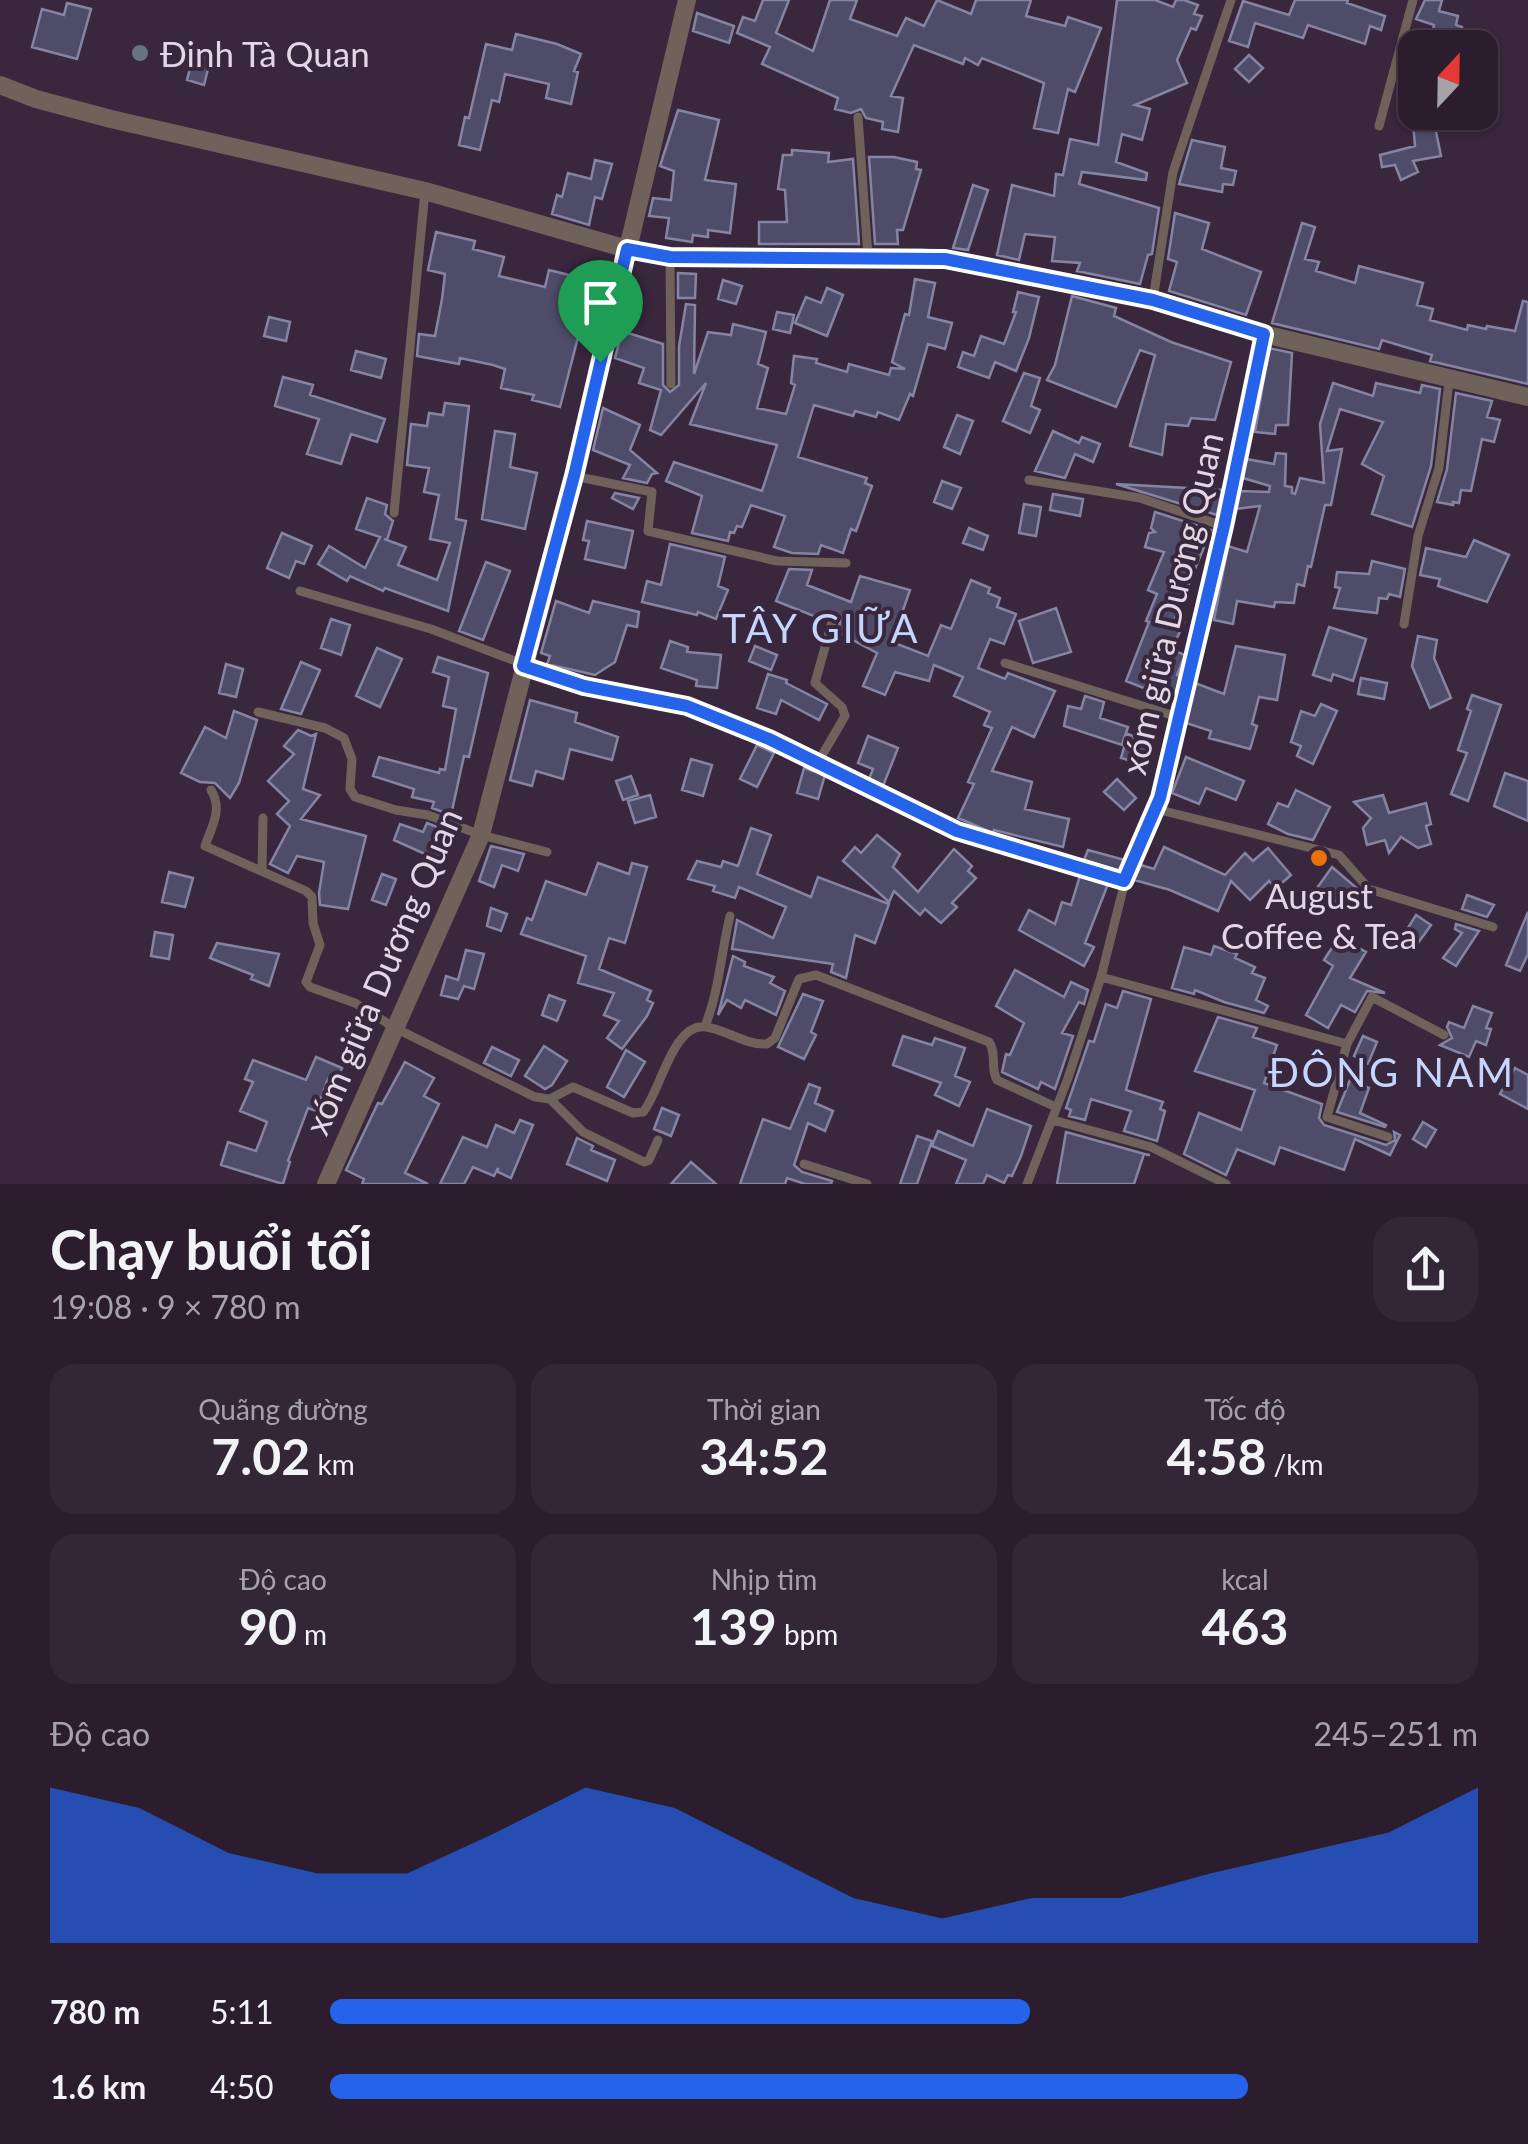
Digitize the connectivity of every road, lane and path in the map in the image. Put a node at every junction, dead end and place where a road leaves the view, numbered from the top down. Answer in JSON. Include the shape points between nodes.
{"nodes":[{"id":1,"x":687,"y":0,"type":"edge"},
{"id":2,"x":1231,"y":0,"type":"edge"},
{"id":3,"x":1413,"y":0,"type":"edge"},
{"id":4,"x":0,"y":85,"type":"edge"},
{"id":5,"x":858,"y":116,"type":"dead end"},
{"id":6,"x":1379,"y":126,"type":"dead end"},
{"id":7,"x":425,"y":191,"type":"junction"},
{"id":8,"x":627,"y":249,"type":"junction"},
{"id":9,"x":670,"y":257,"type":"junction"},
{"id":10,"x":868,"y":258,"type":"junction"},
{"id":11,"x":1153,"y":300,"type":"junction"},
{"id":12,"x":1264,"y":334,"type":"junction"},
{"id":13,"x":1450,"y":381,"type":"junction"},
{"id":14,"x":671,"y":384,"type":"dead end"},
{"id":15,"x":1528,"y":397,"type":"edge"},
{"id":16,"x":574,"y":476,"type":"junction"},
{"id":17,"x":1030,"y":480,"type":"dead end"},
{"id":18,"x":394,"y":513,"type":"dead end"},
{"id":19,"x":1224,"y":526,"type":"junction"},
{"id":20,"x":846,"y":563,"type":"dead end"},
{"id":21,"x":300,"y":591,"type":"dead end"},
{"id":22,"x":832,"y":622,"type":"dead end"},
{"id":23,"x":1404,"y":624,"type":"dead end"},
{"id":24,"x":1005,"y":664,"type":"dead end"},
{"id":25,"x":523,"y":666,"type":"junction"},
{"id":26,"x":258,"y":712,"type":"dead end"},
{"id":27,"x":1178,"y":717,"type":"junction"},
{"id":28,"x":816,"y":764,"type":"junction"},
{"id":29,"x":211,"y":790,"type":"dead end"},
{"id":30,"x":1156,"y":809,"type":"junction"},
{"id":31,"x":263,"y":818,"type":"dead end"},
{"id":32,"x":481,"y":835,"type":"junction"},
{"id":33,"x":546,"y":852,"type":"dead end"},
{"id":34,"x":262,"y":870,"type":"junction"},
{"id":35,"x":1124,"y":881,"type":"junction"},
{"id":36,"x":730,"y":916,"type":"dead end"},
{"id":37,"x":1494,"y":926,"type":"dead end"},
{"id":38,"x":1101,"y":977,"type":"junction"},
{"id":39,"x":705,"y":1026,"type":"junction"},
{"id":40,"x":395,"y":1028,"type":"junction"},
{"id":41,"x":1444,"y":1035,"type":"dead end"},
{"id":42,"x":1347,"y":1044,"type":"junction"},
{"id":43,"x":550,"y":1098,"type":"junction"},
{"id":44,"x":1056,"y":1106,"type":"junction"},
{"id":45,"x":1052,"y":1120,"type":"junction"},
{"id":46,"x":1388,"y":1137,"type":"dead end"},
{"id":47,"x":658,"y":1140,"type":"dead end"},
{"id":48,"x":804,"y":1164,"type":"dead end"},
{"id":49,"x":326,"y":1184,"type":"edge"},
{"id":50,"x":868,"y":1184,"type":"edge"},
{"id":51,"x":1027,"y":1184,"type":"edge"},
{"id":52,"x":1226,"y":1184,"type":"edge"}],
"edges":[{"from":1,"to":8,"type":"street","name":"xóm giữa Dương Quan"},
{"from":2,"to":11,"type":"lane","via":[[1173,172]]},
{"from":3,"to":6,"type":"lane"},
{"from":4,"to":7,"type":"street","via":[[111,119]]},
{"from":5,"to":10,"type":"lane"},
{"from":7,"to":8,"type":"street"},
{"from":7,"to":18,"type":"lane"},
{"from":8,"to":9,"type":"street"},
{"from":8,"to":16,"type":"street","name":"xóm giữa Dương Quan"},
{"from":9,"to":10,"type":"street"},
{"from":9,"to":14,"type":"lane"},
{"from":10,"to":11,"type":"street","via":[[966,262]]},
{"from":11,"to":12,"type":"street"},
{"from":12,"to":13,"type":"street"},
{"from":12,"to":19,"type":"lane","name":"xóm giữa Dương Quan"},
{"from":13,"to":15,"type":"street"},
{"from":13,"to":23,"type":"lane","via":[[1439,468],[1418,536]]},
{"from":16,"to":20,"type":"lane","via":[[652,492],[648,532],[777,561]]},
{"from":16,"to":25,"type":"street","name":"xóm giữa Dương Quan"},
{"from":17,"to":19,"type":"lane","via":[[1140,498]]},
{"from":19,"to":27,"type":"lane","name":"xóm giữa Dương Quan"},
{"from":21,"to":25,"type":"lane","via":[[431,628]]},
{"from":22,"to":28,"type":"lane","via":[[816,683],[845,716]]},
{"from":24,"to":27,"type":"lane"},
{"from":25,"to":28,"type":"lane","via":[[687,706]]},
{"from":25,"to":32,"type":"street","name":"xóm giữa Dương Quan"},
{"from":26,"to":32,"type":"lane","via":[[344,738],[355,797]]},
{"from":27,"to":30,"type":"lane","name":"xóm giữa Dương Quan"},
{"from":28,"to":35,"type":"lane","via":[[957,831]]},
{"from":29,"to":34,"type":"lane","via":[[218,811],[205,846]]},
{"from":30,"to":35,"type":"lane","name":"xóm giữa Dương Quan"},
{"from":30,"to":37,"type":"lane","via":[[1339,855],[1369,890]]},
{"from":31,"to":34,"type":"lane"},
{"from":32,"to":33,"type":"lane"},
{"from":32,"to":40,"type":"street","name":"xóm giữa Dương Quan"},
{"from":34,"to":40,"type":"lane","via":[[312,897],[320,946],[306,982],[310,987],[355,1002]]},
{"from":35,"to":38,"type":"lane","name":"xóm giữa Dương Quan"},
{"from":36,"to":39,"type":"lane"},
{"from":38,"to":42,"type":"lane"},
{"from":38,"to":44,"type":"lane","name":"xóm giữa Dương Quan"},
{"from":39,"to":43,"type":"lane","via":[[680,1038],[643,1112],[573,1087]]},
{"from":39,"to":44,"type":"lane","via":[[767,1044],[800,979],[816,975],[989,1042],[997,1080]]},
{"from":40,"to":43,"type":"lane","via":[[535,1097]]},
{"from":40,"to":49,"type":"street","name":"xóm giữa Dương Quan"},
{"from":41,"to":42,"type":"lane","via":[[1372,997]]},
{"from":42,"to":46,"type":"lane","via":[[1327,1117]]},
{"from":43,"to":47,"type":"lane","via":[[583,1132],[644,1162]]},
{"from":44,"to":45,"type":"lane","name":"xóm giữa Dương Quan"},
{"from":45,"to":51,"type":"lane","name":"xóm giữa Dương Quan"},
{"from":45,"to":52,"type":"lane","via":[[1151,1146]]},
{"from":48,"to":50,"type":"lane"}]}
